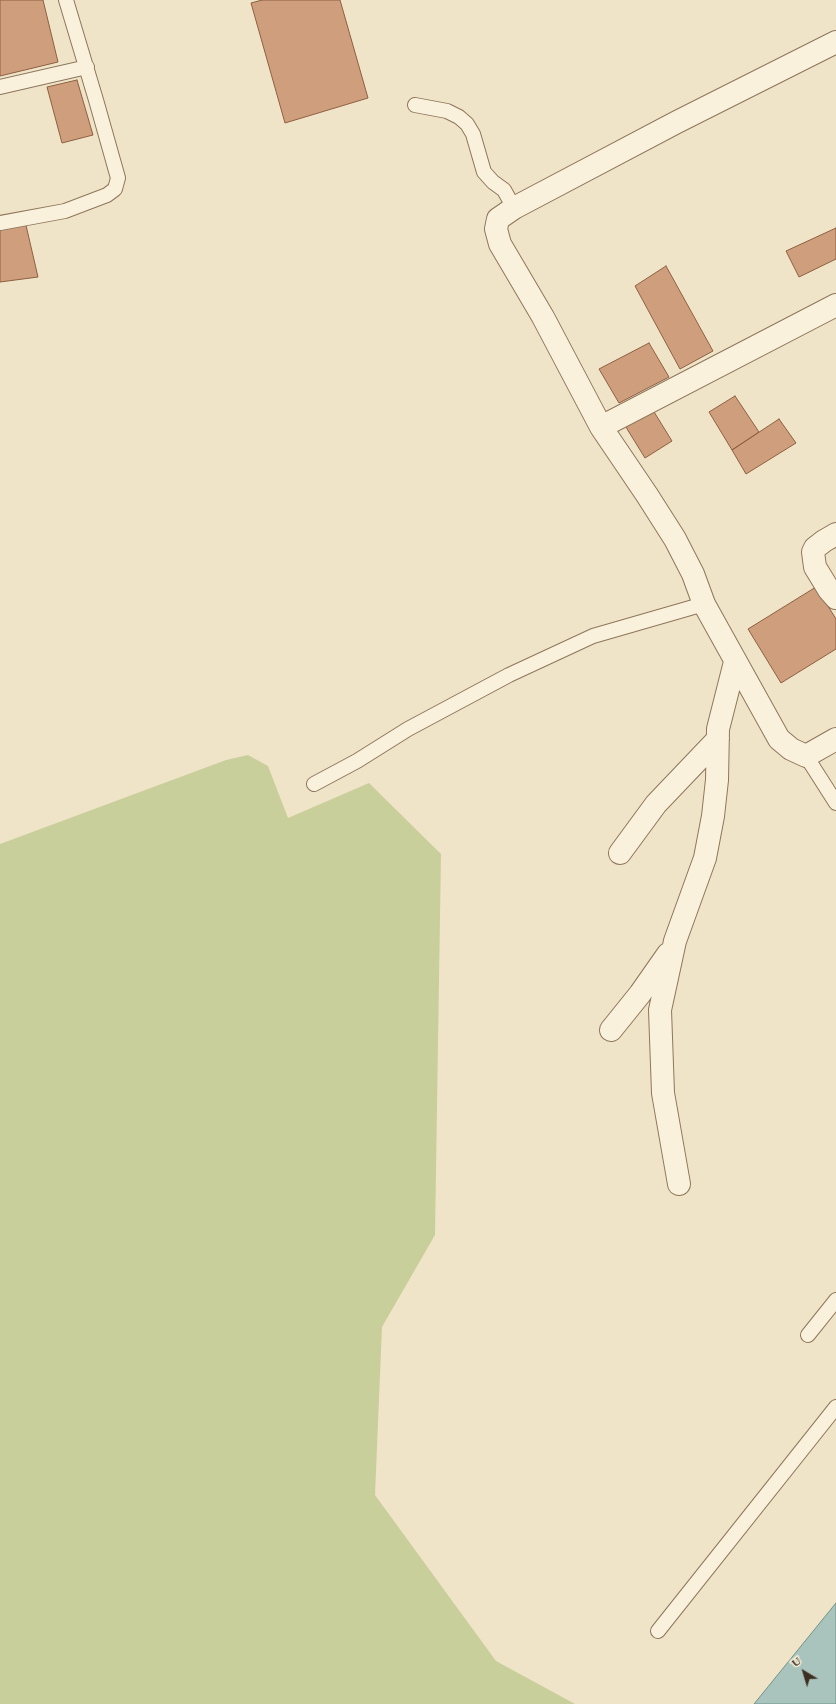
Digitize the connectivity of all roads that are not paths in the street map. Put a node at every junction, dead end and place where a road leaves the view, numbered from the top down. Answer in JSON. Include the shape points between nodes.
{"nodes":[{"id":1,"x":66,"y":0,"type":"edge"},
{"id":2,"x":836,"y":42,"type":"edge"},
{"id":3,"x":87,"y":67,"type":"junction"},
{"id":4,"x":0,"y":87,"type":"edge"},
{"id":5,"x":415,"y":105,"type":"dead end"},
{"id":6,"x":514,"y":208,"type":"junction"},
{"id":7,"x":0,"y":223,"type":"edge"},
{"id":8,"x":836,"y":305,"type":"edge"},
{"id":9,"x":601,"y":427,"type":"junction"},
{"id":10,"x":836,"y":534,"type":"edge"},
{"id":11,"x":836,"y":598,"type":"edge"},
{"id":12,"x":704,"y":604,"type":"junction"},
{"id":13,"x":735,"y":662,"type":"junction"},
{"id":14,"x":718,"y":739,"type":"junction"},
{"id":15,"x":836,"y":739,"type":"edge"},
{"id":16,"x":806,"y":756,"type":"junction"},
{"id":17,"x":314,"y":784,"type":"dead end"},
{"id":18,"x":836,"y":803,"type":"edge"},
{"id":19,"x":620,"y":853,"type":"dead end"},
{"id":20,"x":676,"y":942,"type":"junction"},
{"id":21,"x":610,"y":1030,"type":"dead end"},
{"id":22,"x":679,"y":1184,"type":"dead end"},
{"id":23,"x":836,"y":1300,"type":"edge"},
{"id":24,"x":808,"y":1335,"type":"dead end"},
{"id":25,"x":836,"y":1407,"type":"edge"},
{"id":26,"x":658,"y":1631,"type":"dead end"}],
"edges":[{"from":1,"to":3,"type":"lane"},
{"from":2,"to":6,"type":"street"},
{"from":3,"to":4,"type":"lane"},
{"from":3,"to":7,"type":"lane","via":[[118,178],[115,189],[107,196],[65,211]]},
{"from":5,"to":6,"type":"lane","via":[[447,111],[467,124],[473,134],[484,172],[504,190]]},
{"from":6,"to":9,"type":"street","via":[[498,219],[496,229],[500,244],[543,317]]},
{"from":8,"to":9,"type":"street"},
{"from":9,"to":12,"type":"street","via":[[675,540],[693,574]]},
{"from":10,"to":11,"type":"street","via":[[813,552],[815,567]]},
{"from":12,"to":13,"type":"street"},
{"from":12,"to":17,"type":"lane","via":[[593,636],[509,675],[408,729]]},
{"from":13,"to":14,"type":"street","via":[[718,729]]},
{"from":13,"to":16,"type":"street","via":[[779,739],[790,749]]},
{"from":14,"to":19,"type":"street","via":[[656,804]]},
{"from":14,"to":20,"type":"street","via":[[718,780],[705,858]]},
{"from":15,"to":16,"type":"street"},
{"from":16,"to":18,"type":"lane"},
{"from":20,"to":21,"type":"street","via":[[640,994]]},
{"from":20,"to":22,"type":"street","via":[[660,1010],[663,1093]]},
{"from":23,"to":24,"type":"lane"},
{"from":25,"to":26,"type":"lane"}]}
